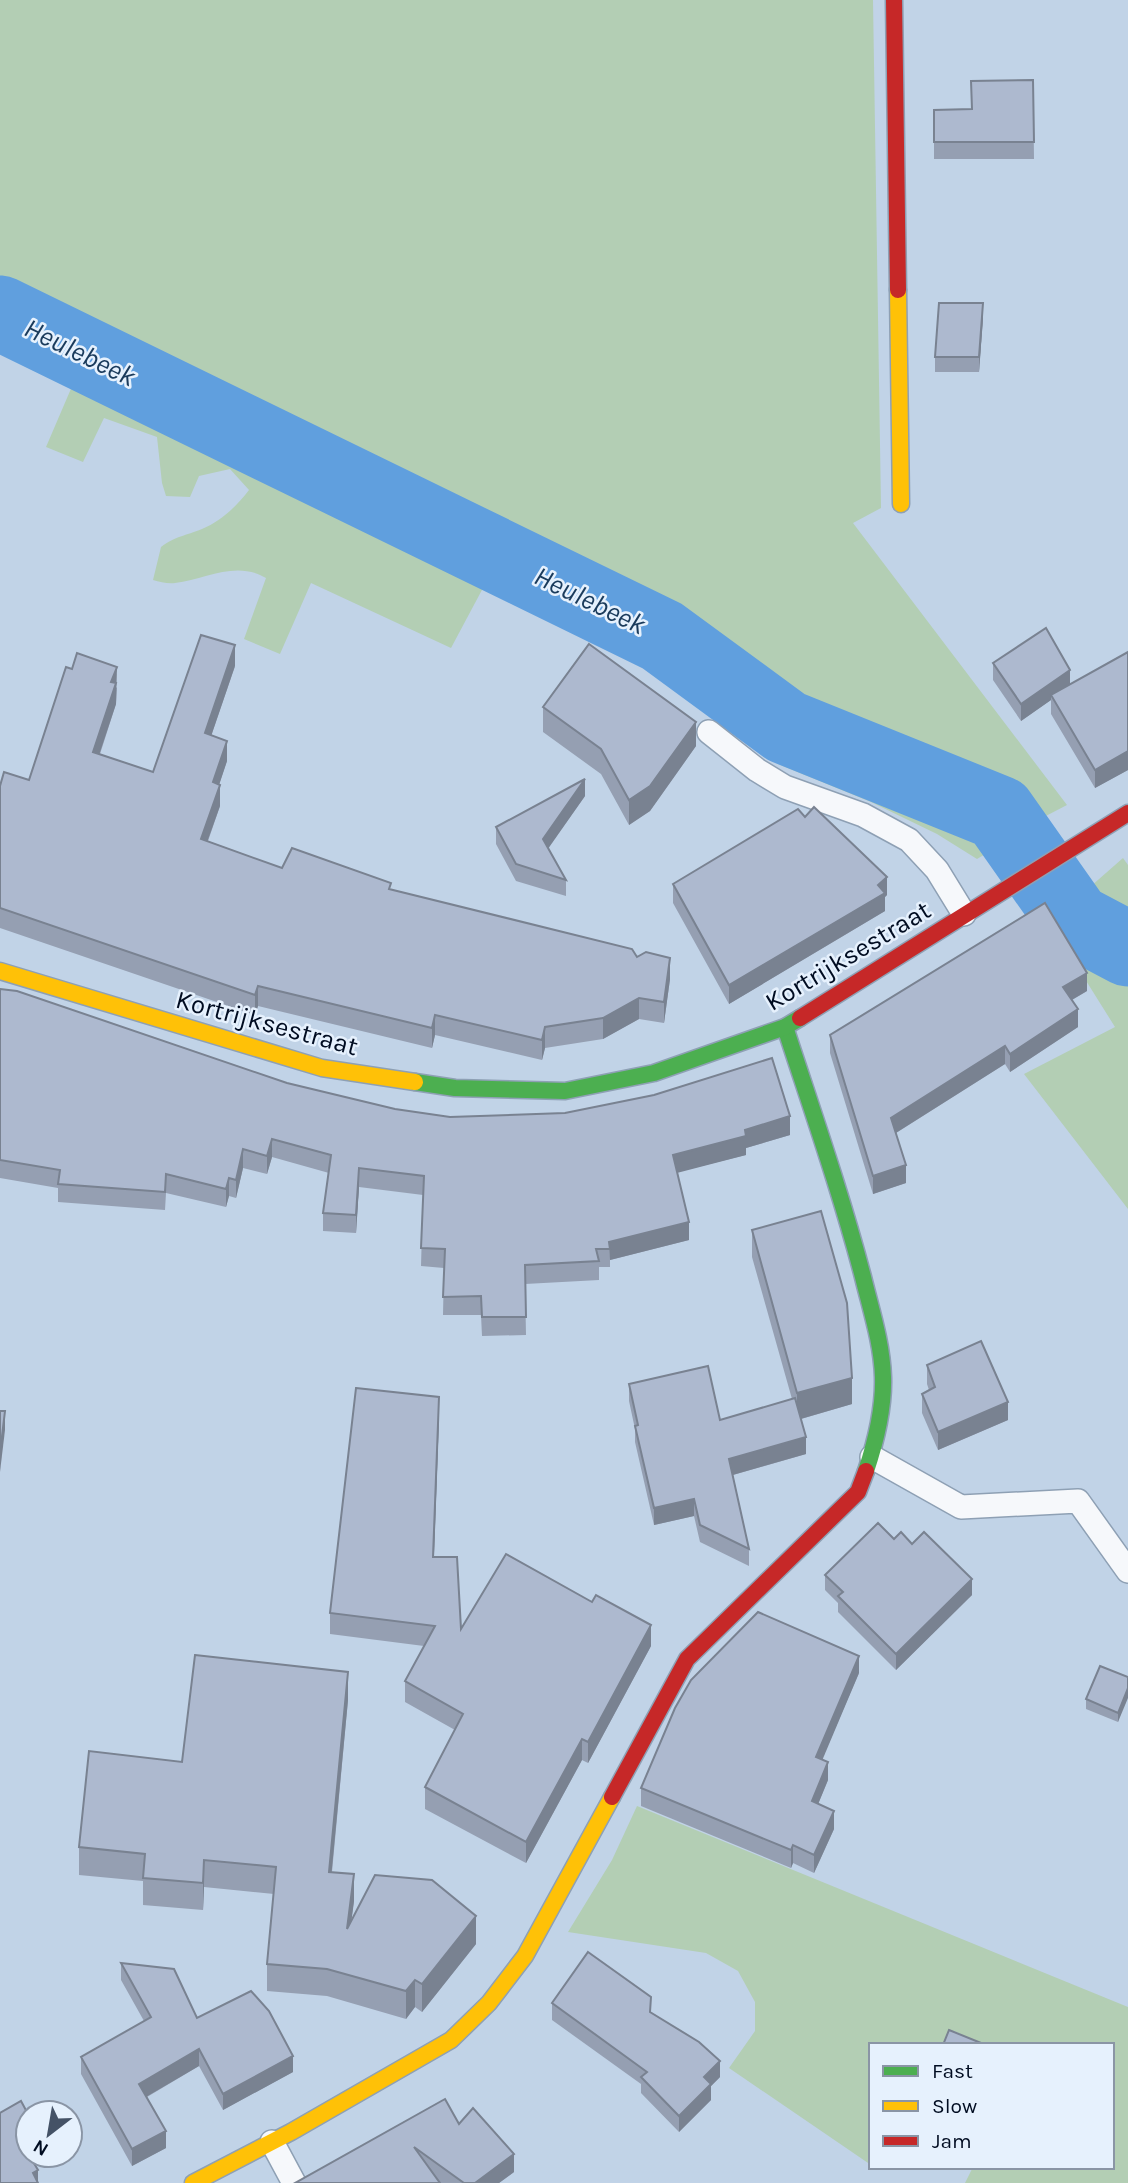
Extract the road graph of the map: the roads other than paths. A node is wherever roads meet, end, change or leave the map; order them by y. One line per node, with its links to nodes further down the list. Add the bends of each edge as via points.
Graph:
1 (894, 0): 2 (street)
2 (901, 504)
3 (709, 732): 5 (lane, via 785,787 863,815 909,840 937,870)
4 (1128, 813): 5 (street, Kortrijksestraat)
5 (964, 914): 7 (street, Kortrijksestraat)
6 (0, 971): 7 (street, Kortrijksestraat, via 322,1068 455,1088 565,1091 653,1073)
7 (785, 1027): 8 (street, via 856,1249 873,1320 883,1377)
8 (872, 1457): 9 (lane, via 961,1507 1078,1501); 10 (street, via 858,1492 687,1658 525,1956 489,2003 451,2040)
9 (1128, 1571)
10 (272, 2142): 11 (street); 12 (lane)
11 (193, 2183)
12 (294, 2183)

